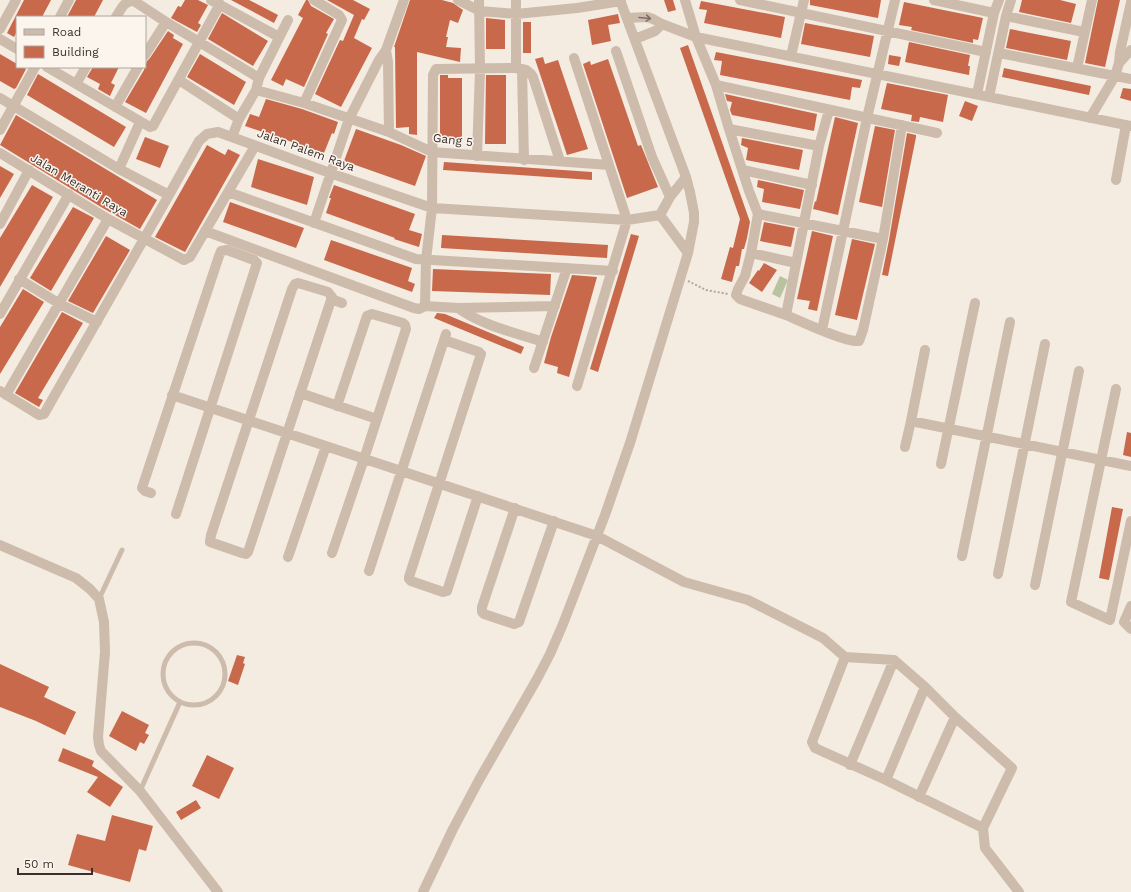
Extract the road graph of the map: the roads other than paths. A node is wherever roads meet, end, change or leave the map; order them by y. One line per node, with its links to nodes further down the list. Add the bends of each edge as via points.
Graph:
1 (16, 0): 30 (street)
2 (69, 0): 23 (street)
3 (314, 0): 66 (street, via 342,20)
4 (404, 0): 39 (street)
5 (458, 0): 19 (street)
6 (480, 0): 19 (street)
7 (516, 0): 22 (street)
8 (620, 0): 22 (street, via 577,8); 26 (street)
9 (685, 0): 34 (street)
10 (740, 0): 20 (street)
11 (804, 0): 20 (street)
12 (895, 0): 31 (street)
13 (934, 0): 21 (street)
14 (998, 0): 21 (street)
15 (1011, 0): 25 (street)
16 (1092, 0): 32 (street)
17 (215, 2): 33 (street); 37 (street)
18 (1131, 2): 47 (street)
19 (480, 11): 22 (street); 54 (street)
20 (801, 13): 31 (street); 45 (street)
21 (994, 13): 42 (street)
22 (516, 14): 53 (street)
23 (61, 16)
24 (117, 16): 28 (street, via 131,0)
25 (1006, 16): 32 (street); 44 (street)
26 (627, 18): 29 (street, one-way to 29, via 647,17); 36 (street)
27 (288, 20): 33 (street)
28 (166, 22): 37 (street); 43 (street)
29 (662, 24): 34 (street); 36 (street, via 655,31)
30 (0, 29)
31 (888, 30): 42 (street); 55 (street)
32 (1084, 32): 52 (street)
33 (279, 37): 57 (street)
34 (696, 37): 45 (street); 61 (street)
35 (0, 39): 38 (street)
36 (635, 39): 94 (street)
37 (198, 42): 57 (street); 59 (street)
38 (16, 48)
39 (386, 50): 73 (street, via 376,64); 79 (street)
40 (1131, 50): 47 (street)
41 (616, 52): 100 (street, via 652,157)
42 (986, 52): 63 (street)
43 (146, 53)
44 (999, 53): 52 (street); 64 (street)
45 (791, 56): 55 (street)
46 (574, 58): 89 (street)
47 (1119, 63): 56 (street)
48 (34, 68): 67 (street)
49 (49, 68): 60 (street)
50 (85, 68): 60 (street)
51 (137, 68): 68 (street)
52 (1077, 68): 56 (street)
53 (519, 69): 54 (street); 87 (street); 88 (street, via 528,72 533,78)
54 (480, 70): 84 (street, via 440,68 434,72); 86 (street)
55 (878, 74): 63 (street); 70 (street)
56 (1115, 76): 58 (street); 71 (street)
57 (259, 78): 62 (street)
58 (1131, 79)
59 (179, 80): 72 (street); 74 (street, via 153,126 148,127)
60 (76, 84): 68 (street)
61 (716, 85): 69 (street); 77 (street)
62 (256, 90): 66 (street, Gang 5); 72 (street)
63 (976, 94): 64 (street)
64 (989, 97): 71 (street)
65 (0, 98): 67 (street)
66 (304, 103): 73 (street, Gang 5)
67 (14, 106): 78 (street); 90 (street)
68 (114, 107): 74 (street)
69 (829, 110): 70 (street); 83 (street)
70 (867, 118): 75 (street); 110 (street)
71 (1090, 118): 76 (street)
72 (239, 119): 81 (street)
73 (349, 119): 79 (street, Gang 5); 93 (street)
74 (140, 122): 90 (street)
75 (902, 125): 80 (street); 112 (street)
76 (1129, 126): 95 (street)
77 (728, 129): 83 (street); 92 (street)
78 (0, 130)
79 (389, 132): 84 (street, Gang 5)
80 (937, 133)
81 (232, 137): 82 (street, Jalan Palem Raya); 99 (street, Jalan Palem Raya, via 218,132 203,136)
82 (255, 146): 93 (street, Jalan Palem Raya); 97 (street)
83 (820, 146): 96 (street)
84 (432, 152): 86 (street, Gang 5); 101 (street)
85 (0, 153): 91 (street, Jalan Meranti Raya)
86 (477, 156): 87 (street, Gang 5)
87 (524, 160): 88 (street, Gang 5)
88 (560, 161): 89 (street, Gang 5)
89 (609, 166): 105 (street)
90 (119, 169): 99 (street)
91 (29, 170): 98 (street, Jalan Meranti Raya); 107 (street)
92 (743, 170): 96 (street); 102 (street)
93 (330, 173): 101 (street, Jalan Palem Raya); 106 (street)
94 (686, 178): 100 (street); 113 (street, via 694,213)
95 (1116, 180)
96 (812, 185): 108 (street)
97 (228, 192): 106 (street); 109 (street)
98 (69, 194): 104 (street, Jalan Meranti Raya); 119 (street)
99 (169, 195): 111 (street, Jalan Palem Raya)
100 (670, 197): 103 (street)
101 (432, 208): 105 (street, Jalan Palem Raya); 115 (street)
102 (758, 214): 108 (street); 114 (street)
103 (660, 215): 105 (street, Jalan Palem Raya); 113 (street)
104 (108, 219): 111 (street, Jalan Meranti Raya); 123 (street)
105 (627, 220): 118 (street)
106 (314, 223): 115 (street, via 396,254)
107 (0, 224)
108 (805, 224): 110 (street); 116 (street)
109 (206, 231): 111 (street, Jalan Meranti Raya, via 190,257 186,259); 124 (street, via 414,308)
110 (843, 231): 112 (street); 131 (street)
111 (144, 238): 129 (street, Jalan Palem Raya)
112 (882, 239): 131 (street, via 859,341)
113 (688, 253): 166 (street, via 630,443)
114 (751, 253): 116 (street); 128 (street, via 745,276 736,295 740,299)
115 (426, 260): 117 (street); 124 (street)
116 (796, 263): 128 (street)
117 (567, 268): 118 (street); 125 (street)
118 (613, 271): 137 (street)
119 (19, 279): 123 (street); 127 (street)
120 (331, 299): 121 (street); 140 (street); 145 (street, via 328,292 295,284)
121 (342, 303)
122 (976, 303): 147 (street)
123 (60, 304): 129 (street); 139 (street)
124 (425, 306): 126 (street)
125 (554, 306): 126 (street); 132 (street)
126 (458, 308): 132 (street, via 484,322)
127 (0, 314)
128 (786, 315): 131 (street)
129 (96, 322): 139 (street, Jalan Palem Raya, via 43,414 39,415)
130 (1010, 322): 149 (street)
131 (822, 330)
132 (543, 342): 135 (street)
133 (1044, 344): 150 (street)
134 (925, 350): 146 (street)
135 (534, 368)
136 (1079, 371): 153 (street)
137 (577, 386)
138 (1116, 388): 155 (street)
139 (3, 393)
140 (300, 393): 142 (street); 148 (street)
141 (172, 395): 143 (street); 143 (street, via 219,256 223,250 227,250 257,263); 160 (street, via 142,488)
142 (337, 406): 144 (street); 144 (street, via 367,316 372,314 403,323 406,329)
143 (211, 408): 145 (street); 163 (street)
144 (377, 419): 154 (street)
145 (248, 420): 148 (street); 148 (street, via 210,539 210,542 242,553 248,552)
146 (911, 421): 147 (street); 152 (street)
147 (949, 428): 149 (street); 156 (street)
148 (287, 433): 151 (street)
149 (986, 436): 150 (street); 170 (street)
150 (1024, 444): 153 (street); 173 (street)
151 (326, 446): 154 (street); 171 (street)
152 (905, 447)
153 (1062, 452): 155 (street); 174 (street)
154 (364, 459): 158 (street); 169 (street)
155 (1101, 460): 157 (street); 164 (street, via 1071,602 1110,620)
156 (942, 464)
157 (1131, 466)
158 (401, 471): 159 (street); 159 (street, via 445,337 481,354); 172 (street)
159 (440, 484): 161 (street); 161 (street, via 409,579 443,592 446,591)
160 (151, 493)
161 (478, 496): 162 (street)
162 (515, 508): 165 (street); 165 (street, via 482,607 484,614 514,624 520,622)
163 (176, 514)
164 (1131, 520)
165 (554, 521): 166 (street)
166 (597, 536): 178 (street, via 684,582 748,600 823,638); 189 (street, via 550,654 479,780)
167 (0, 545): 175 (street, via 76,578)
168 (122, 550): 175 (lane)
169 (332, 553)
170 (962, 556)
171 (288, 557)
172 (369, 571)
173 (998, 574)
174 (1034, 584)
175 (99, 599): 185 (street, via 104,622 105,652 99,745 101,751)
176 (1131, 606): 177 (street, via 1124,622)
177 (1131, 628)
178 (845, 657): 179 (street); 183 (street, via 812,742 815,748)
179 (894, 660): 180 (street); 183 (street)
180 (925, 687): 182 (street); 184 (street)
181 (180, 702): 181 (lane, via 170,693 164,682 164,669 169,657 178,648 190,643 209,647 222,660 225,673 223,686 216,697 205,703 192,705); 185 (lane)
182 (955, 717): 186 (street); 187 (street, via 1012,768)
183 (850, 765): 184 (street)
184 (886, 780): 186 (street)
185 (140, 791): 188 (street)
186 (919, 797): 187 (street)
187 (983, 828): 190 (street, via 985,848)
188 (218, 892)
189 (423, 892)
190 (1019, 892)

